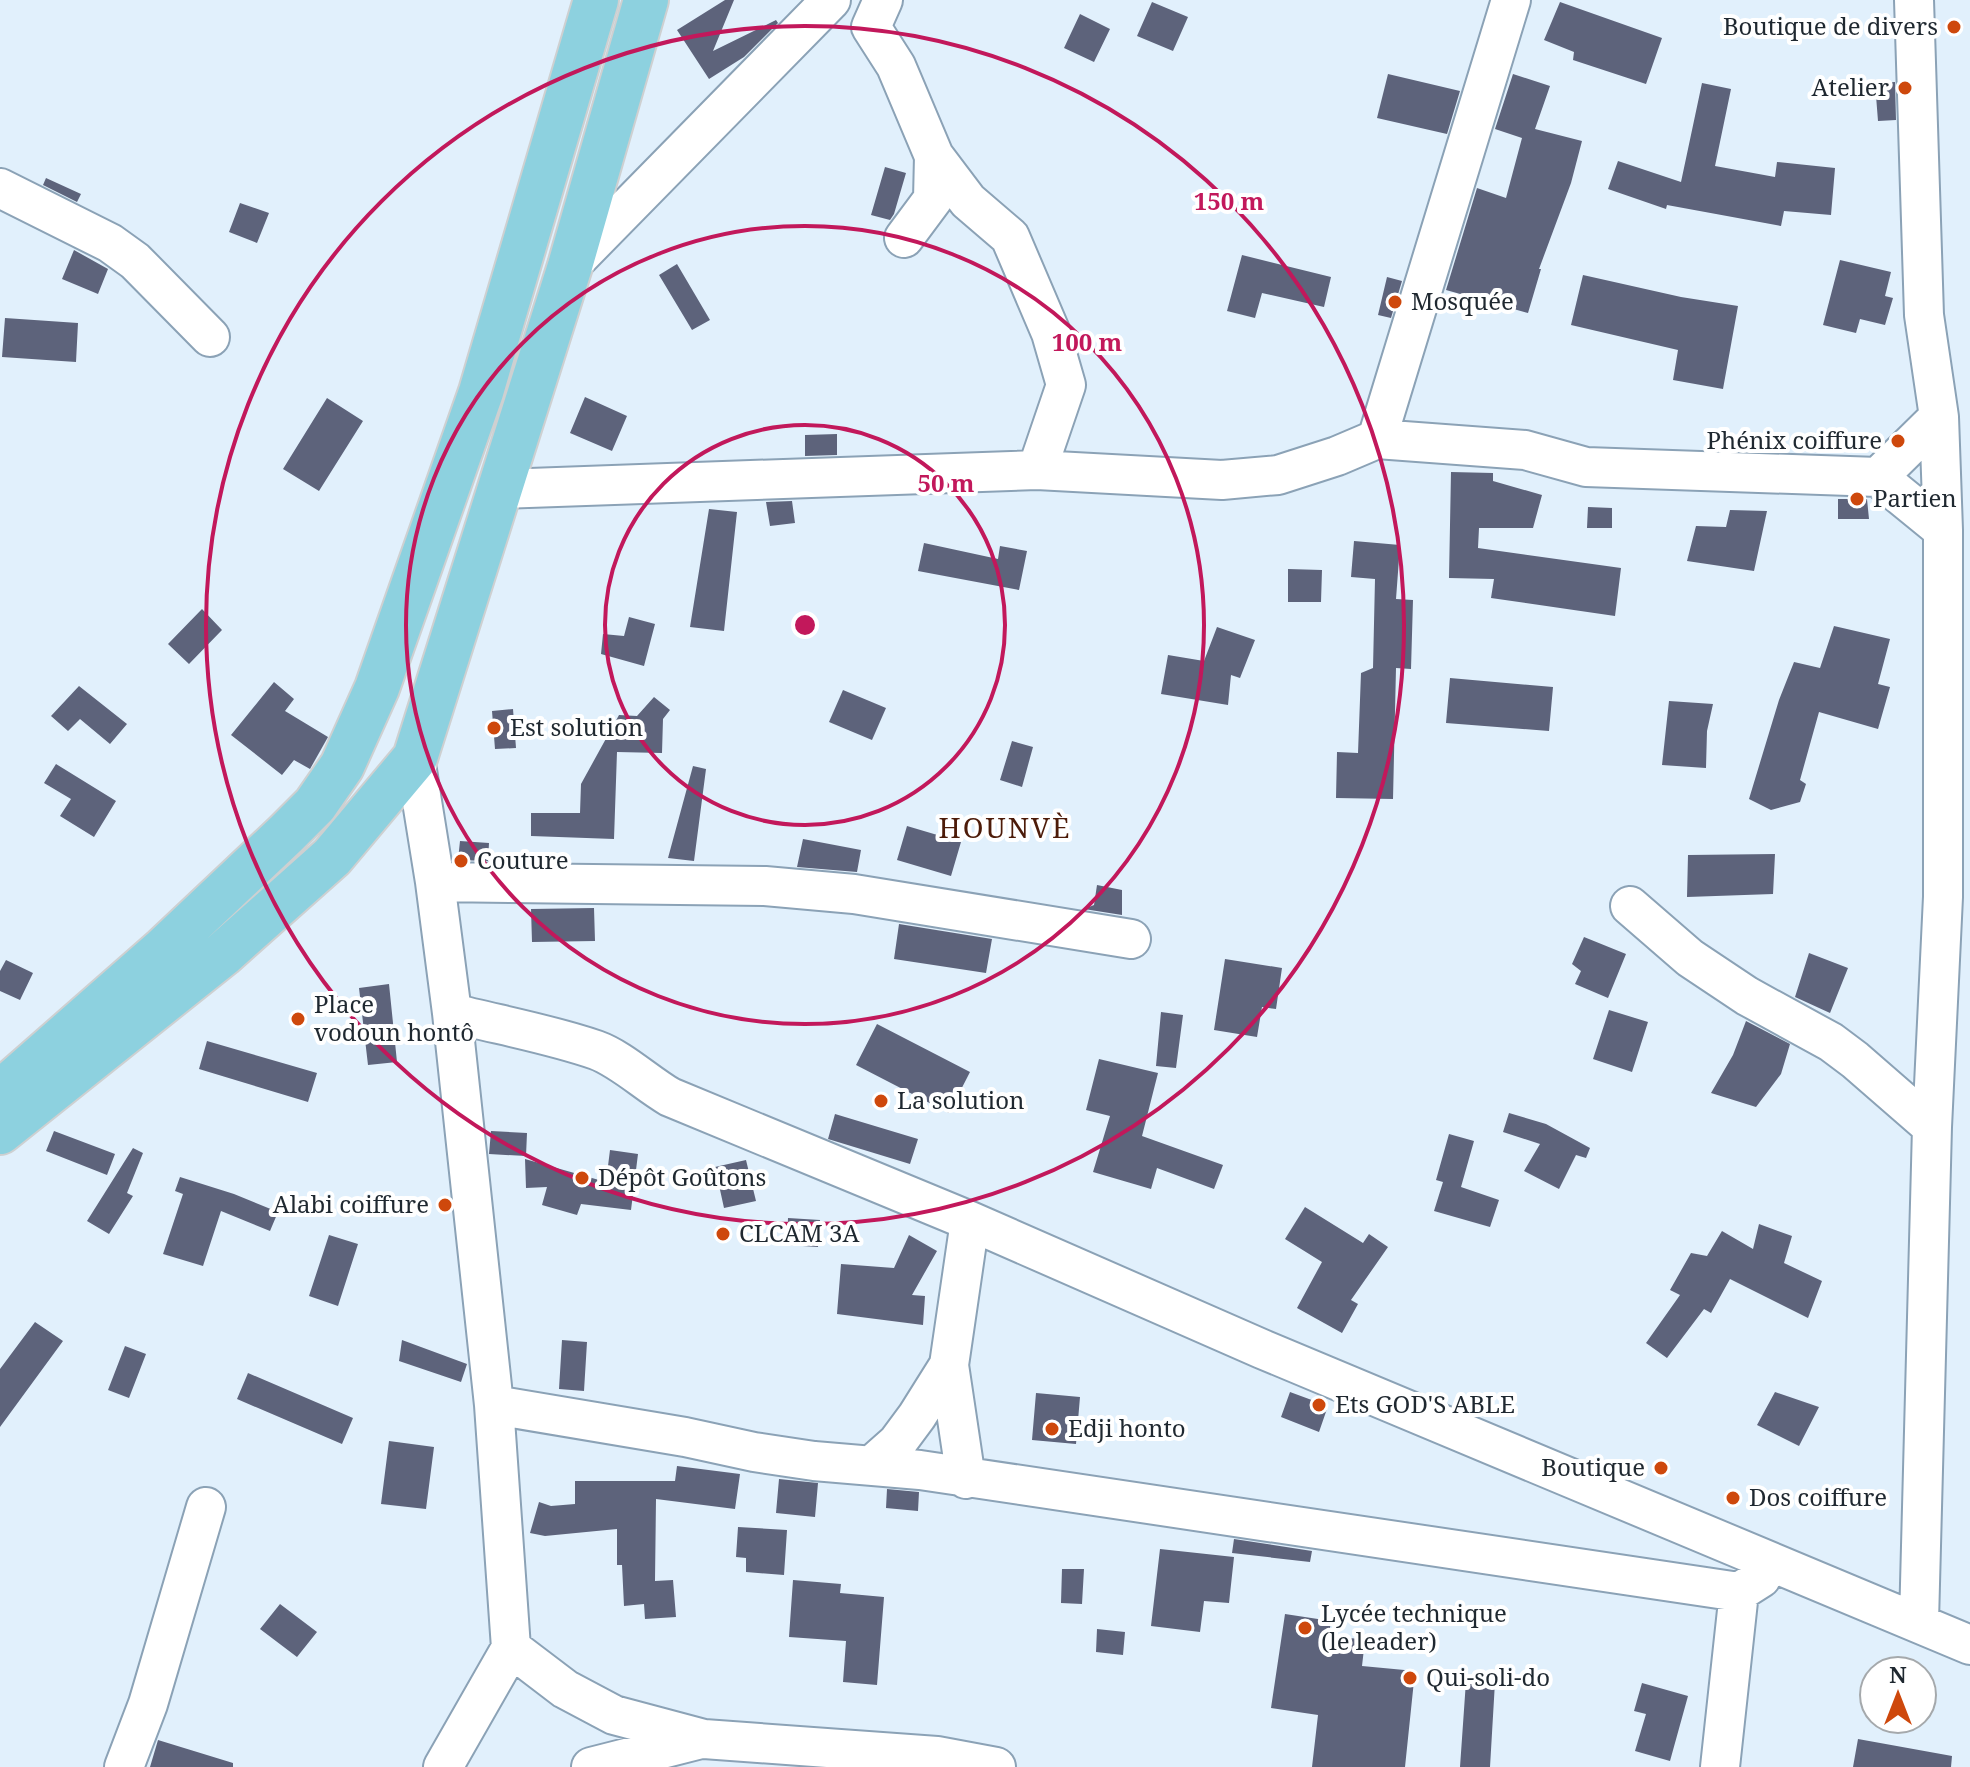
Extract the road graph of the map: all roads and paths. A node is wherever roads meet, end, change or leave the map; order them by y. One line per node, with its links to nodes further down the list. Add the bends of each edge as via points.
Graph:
1 (596, 0): 23 (main road, via 481,392 377,688 342,766 286,834)
2 (646, 0): 10 (main road)
3 (831, 0): 10 (street)
4 (883, 0): 7 (street, via 871,27 896,66)
5 (1511, 0): 13 (street)
6 (1914, 0): 12 (street, via 1924,315)
7 (934, 156): 9 (street, via 933,199); 14 (street, via 968,201 1010,237 1051,333 1066,385)
8 (0, 188): 11 (street, via 110,243 135,261)
9 (904, 238)
10 (570, 266): 16 (main road)
11 (210, 337)
12 (1939, 417): 15 (street); 17 (street)
13 (1377, 439): 14 (street, via 1278,475 1222,480); 15 (street, via 1525,450 1586,467)
14 (1037, 470): 16 (street)
15 (1878, 477): 17 (street)
16 (498, 489): 18 (main road)
17 (1943, 530): 24 (street, via 1943,897)
18 (415, 758): 19 (street); 25 (main road, via 321,867 223,954)
19 (435, 882): 21 (street, via 765,886 854,894); 22 (street)
20 (1630, 906): 24 (street, via 1690,958 1831,1042)
21 (1131, 939)
22 (452, 1013): 26 (street, via 598,1051 670,1097); 28 (street)
23 (0, 1093)
24 (1932, 1127): 34 (street)
25 (0, 1132)
26 (970, 1221): 27 (street); 32 (street)
27 (949, 1365): 29 (street, via 904,1434); 30 (street)
28 (494, 1405): 29 (street, via 754,1452); 36 (street)
29 (871, 1466): 30 (street)
30 (966, 1479): 33 (street)
31 (206, 1507): 38 (street)
32 (1780, 1565): 33 (street); 34 (street)
33 (1739, 1592): 42 (street)
34 (1919, 1622): 35 (street)
35 (1970, 1645)
36 (511, 1648): 37 (street, via 565,1689 614,1715); 39 (street)
37 (704, 1739): 40 (street); 41 (street, via 937,1756)
38 (124, 1767)
39 (443, 1767)
40 (591, 1767)
41 (996, 1767)
42 (1720, 1767)

